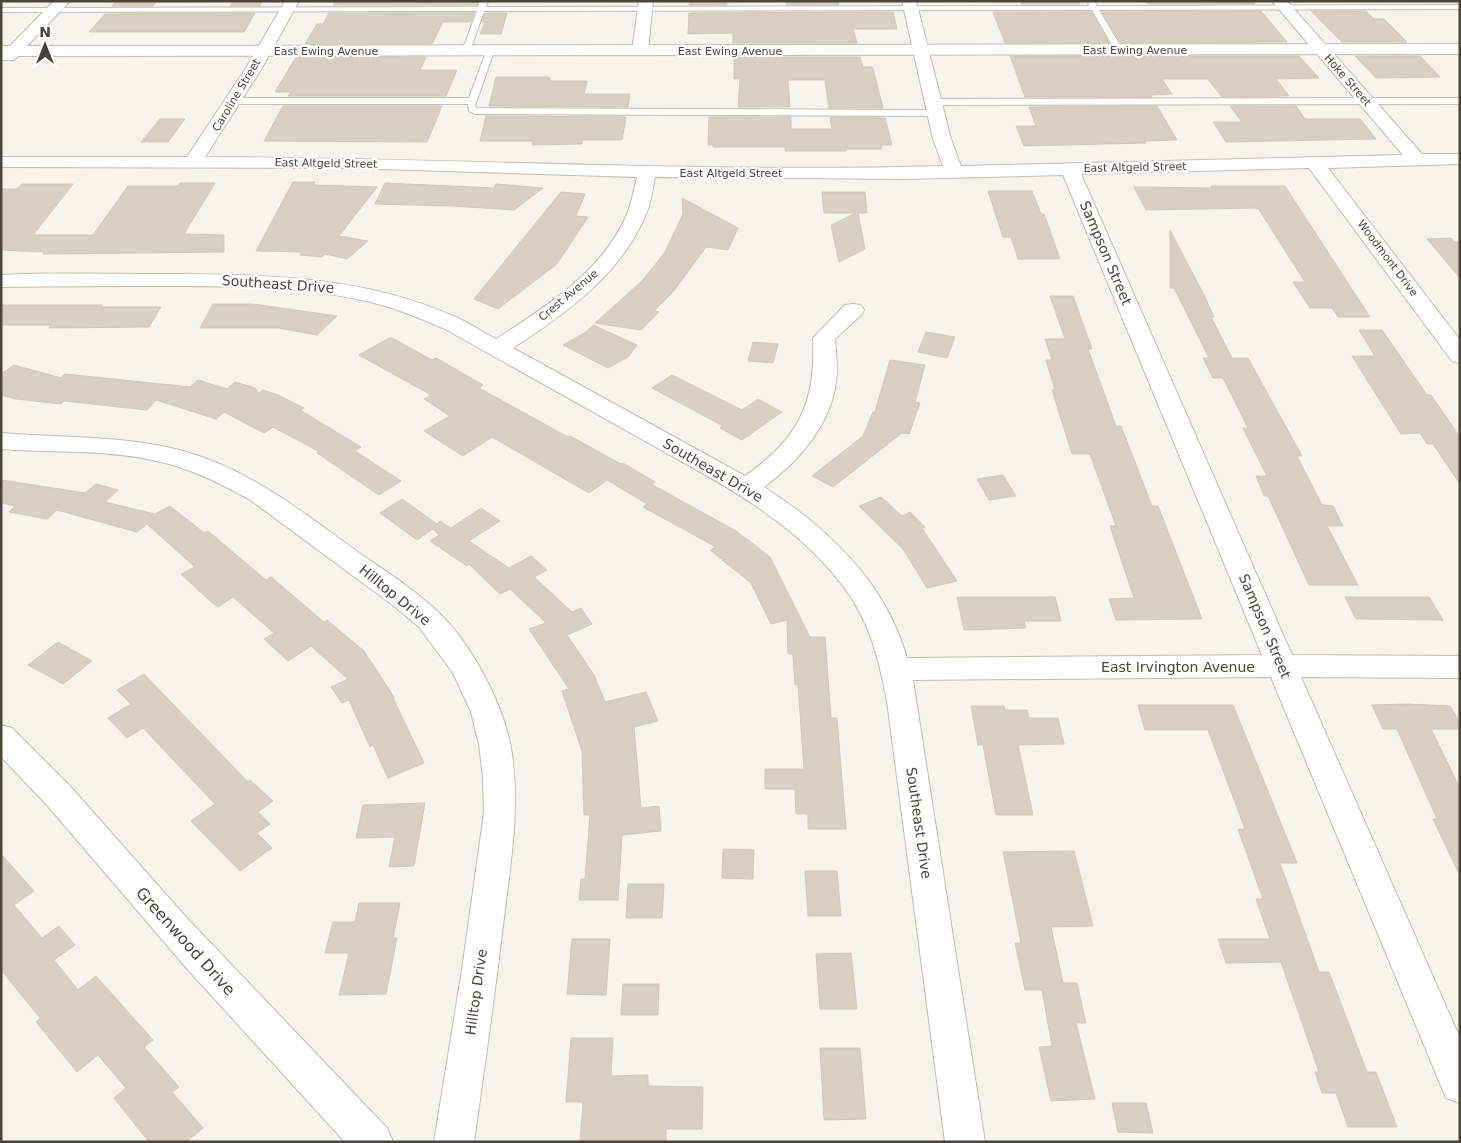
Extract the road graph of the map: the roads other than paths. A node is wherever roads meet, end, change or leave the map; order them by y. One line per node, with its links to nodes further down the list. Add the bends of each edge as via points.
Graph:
1 (1445, 1): 9 (lane)
2 (910, 4): 3 (lane); 8 (lane); 13 (street)
3 (1093, 4): 4 (lane); 14 (lane)
4 (1282, 4): 9 (lane); 11 (street, Hoke Street)
5 (58, 5): 6 (lane); 10 (lane); 15 (street)
6 (290, 5): 7 (lane); 16 (street, Caroline Street)
7 (482, 5): 8 (lane); 17 (lane)
8 (646, 5): 19 (street)
9 (1456, 7)
10 (1, 10)
11 (1321, 49): 12 (street, East Ewing Avenue); 14 (street, East Ewing Avenue); 24 (street, Hoke Street)
12 (1460, 49)
13 (922, 50): 14 (street, East Ewing Avenue); 19 (street, East Ewing Avenue); 25 (street)
14 (1119, 50)
15 (8, 51): 16 (street, East Ewing Avenue); 20 (street)
16 (262, 51): 17 (street, East Ewing Avenue); 21 (street, Caroline Street)
17 (466, 51): 18 (street, East Ewing Avenue)
18 (490, 51): 19 (street, East Ewing Avenue); 22 (lane)
19 (640, 51)
20 (1, 64)
21 (232, 101): 22 (lane); 29 (street, Caroline Street)
22 (473, 101): 25 (lane, via 472,109 483,112)
23 (1460, 101): 24 (lane)
24 (1367, 102): 25 (lane); 27 (street, Hoke Street)
25 (934, 108): 32 (street)
26 (1460, 158): 27 (street, East Altgeld Street)
27 (1416, 159): 30 (street, East Altgeld Street)
28 (1, 162): 29 (street, East Altgeld Street)
29 (193, 162): 33 (street, East Altgeld Street, via 464,165)
30 (1314, 162): 31 (street, East Altgeld Street); 37 (street, Woodmont Drive)
31 (1069, 168): 32 (street, East Altgeld Street); 40 (street, Sampson Street)
32 (954, 171): 33 (street, East Altgeld Street)
33 (647, 172): 36 (street, Crest Avenue, via 636,213 606,262 563,302)
34 (1, 281): 36 (street, Southeast Drive, via 268,281 331,286 422,309)
35 (853, 310): 39 (street, via 824,338 824,385 814,414 796,442 777,463)
36 (497, 349): 39 (street, Southeast Drive)
37 (1460, 356)
38 (1, 440): 46 (street, Hilltop Drive, via 126,448 210,468 258,493 404,599 429,620 466,668 486,712 495,745 500,812)
39 (746, 488): 42 (street, Southeast Drive, via 795,520 820,541 852,577 874,610 887,638)
40 (1282, 666): 41 (street, East Irvington Avenue); 42 (street, East Irvington Avenue); 44 (street, Sampson Street)
41 (1460, 667)
42 (895, 669): 47 (street, Southeast Drive)
43 (1, 737): 45 (street, Greenwood Drive, via 64,801 145,896)
44 (1460, 1084)
45 (373, 1142)
46 (454, 1142)
47 (965, 1142)

